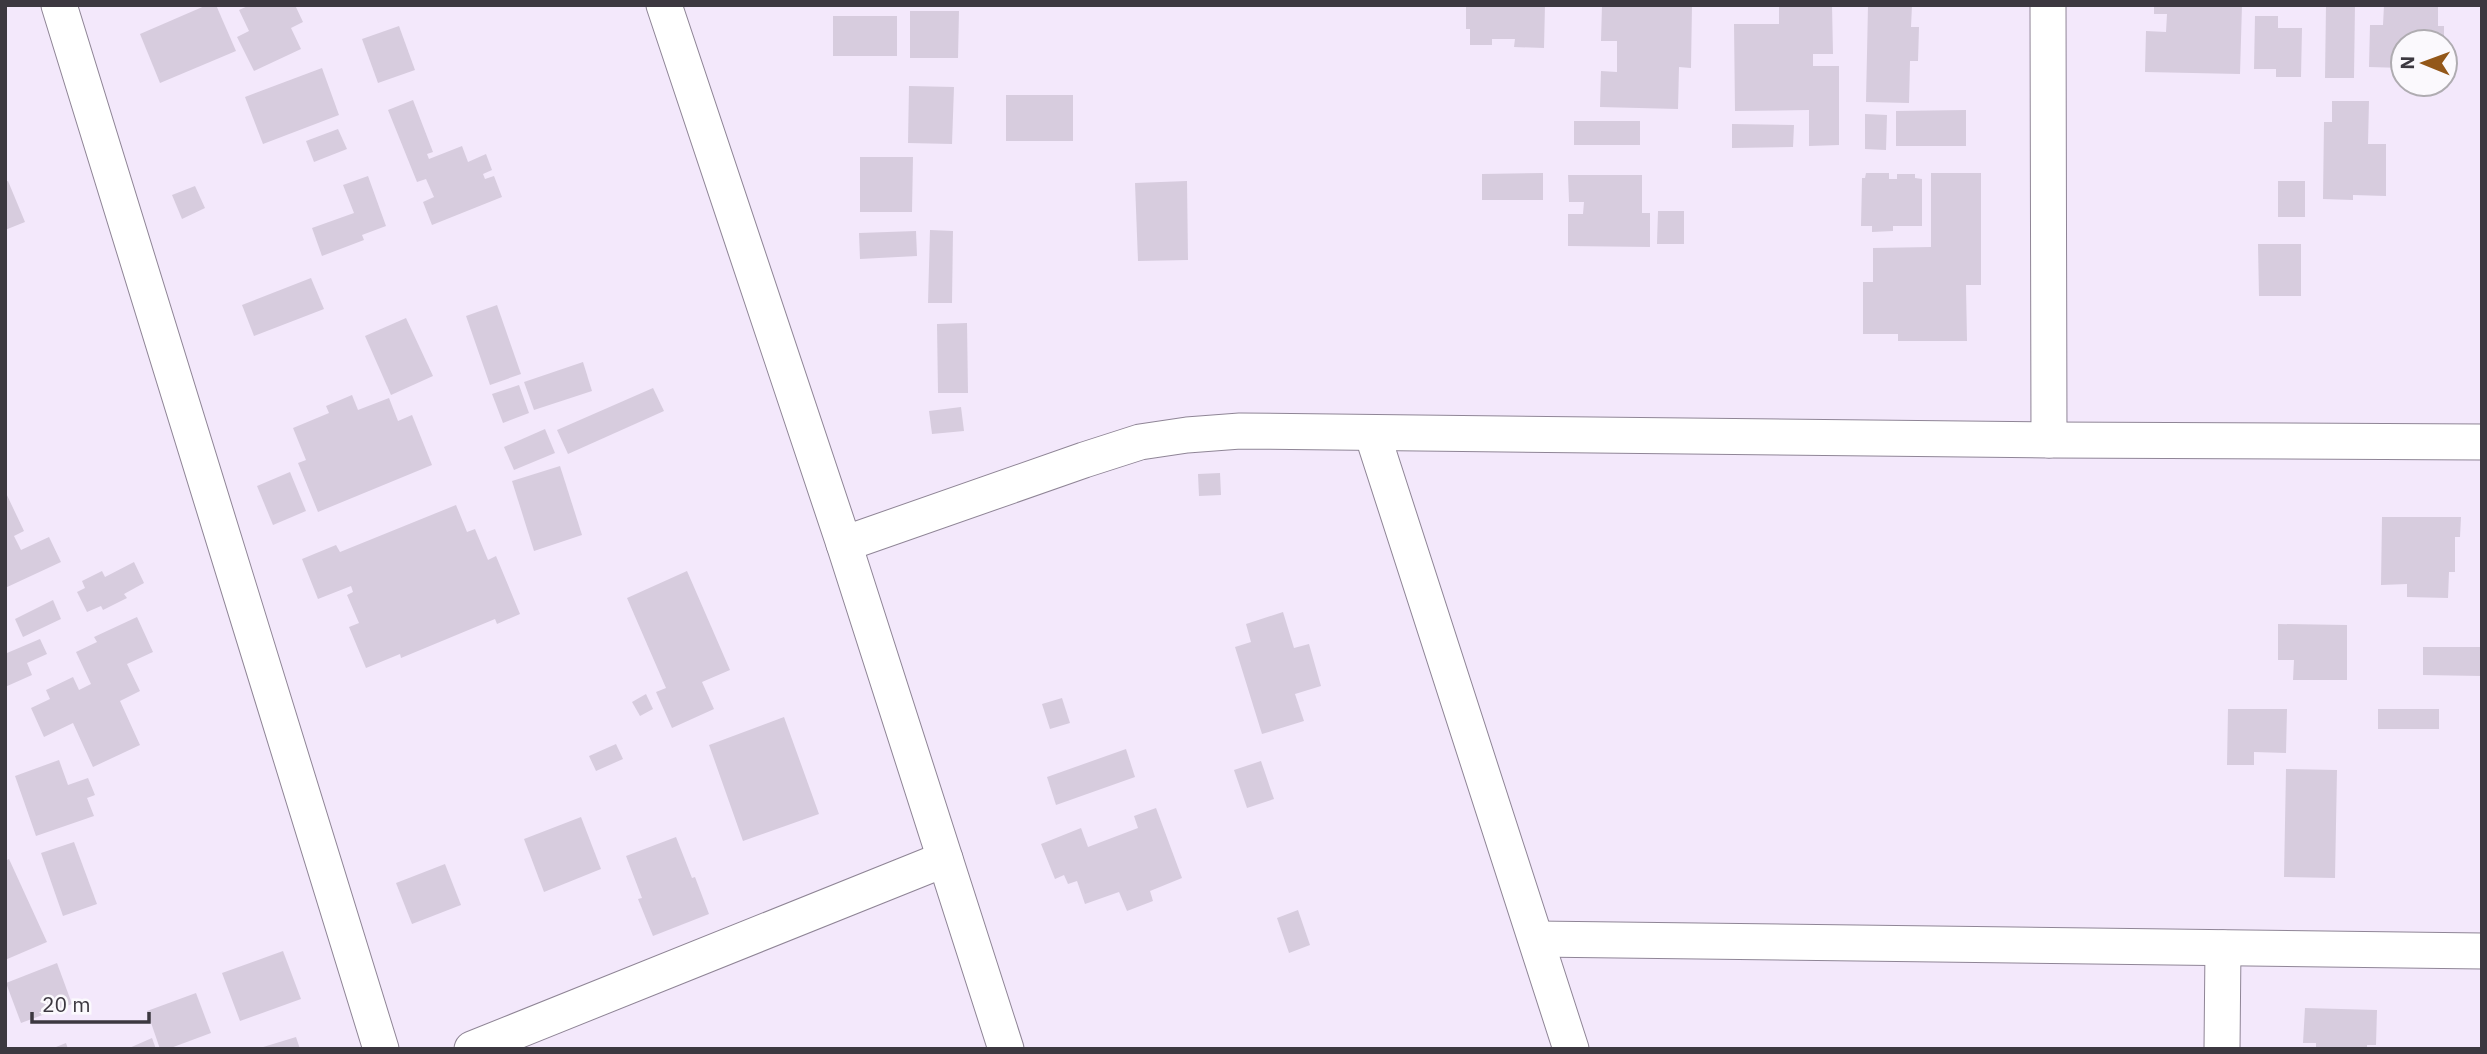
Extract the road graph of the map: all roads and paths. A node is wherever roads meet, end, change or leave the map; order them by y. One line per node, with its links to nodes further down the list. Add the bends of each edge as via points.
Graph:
1 (59, 5): 12 (street)
2 (664, 5): 7 (street)
3 (2048, 5): 5 (street)
4 (1373, 433): 5 (street); 7 (street, via 1240,431 1140,442); 9 (street)
5 (2049, 440): 6 (street)
6 (2482, 442)
7 (844, 544): 8 (street)
8 (945, 859): 13 (street); 14 (street)
9 (1536, 939): 10 (street); 15 (street)
10 (2223, 948): 11 (street); 16 (street)
11 (2482, 951)
12 (381, 1049)
13 (472, 1049)
14 (1006, 1049)
15 (1571, 1049)
16 (2222, 1049)

